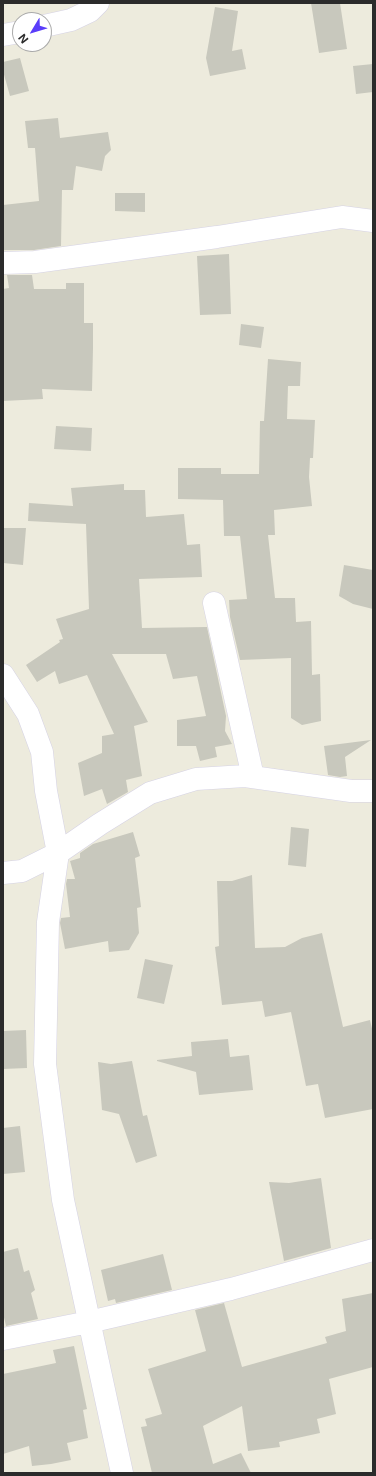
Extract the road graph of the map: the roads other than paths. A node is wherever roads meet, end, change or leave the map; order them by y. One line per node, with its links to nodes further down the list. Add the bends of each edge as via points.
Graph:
1 (98, 3): 2 (street, via 90,12)
2 (52, 24)
3 (373, 221): 4 (street, via 342,217 35,262)
4 (3, 263)
5 (214, 602): 7 (street)
6 (3, 675): 9 (street, via 28,714 42,752 46,791)
7 (253, 778): 8 (street, via 351,791); 9 (street, via 245,776 196,779 150,793)
8 (373, 791)
9 (58, 853): 10 (street, via 22,871); 12 (street, via 48,922 45,1064 63,1200)
10 (3, 873)
11 (373, 1250): 12 (street, via 231,1289)
12 (89, 1322): 13 (street); 14 (street)
13 (3, 1339)
14 (122, 1473)

